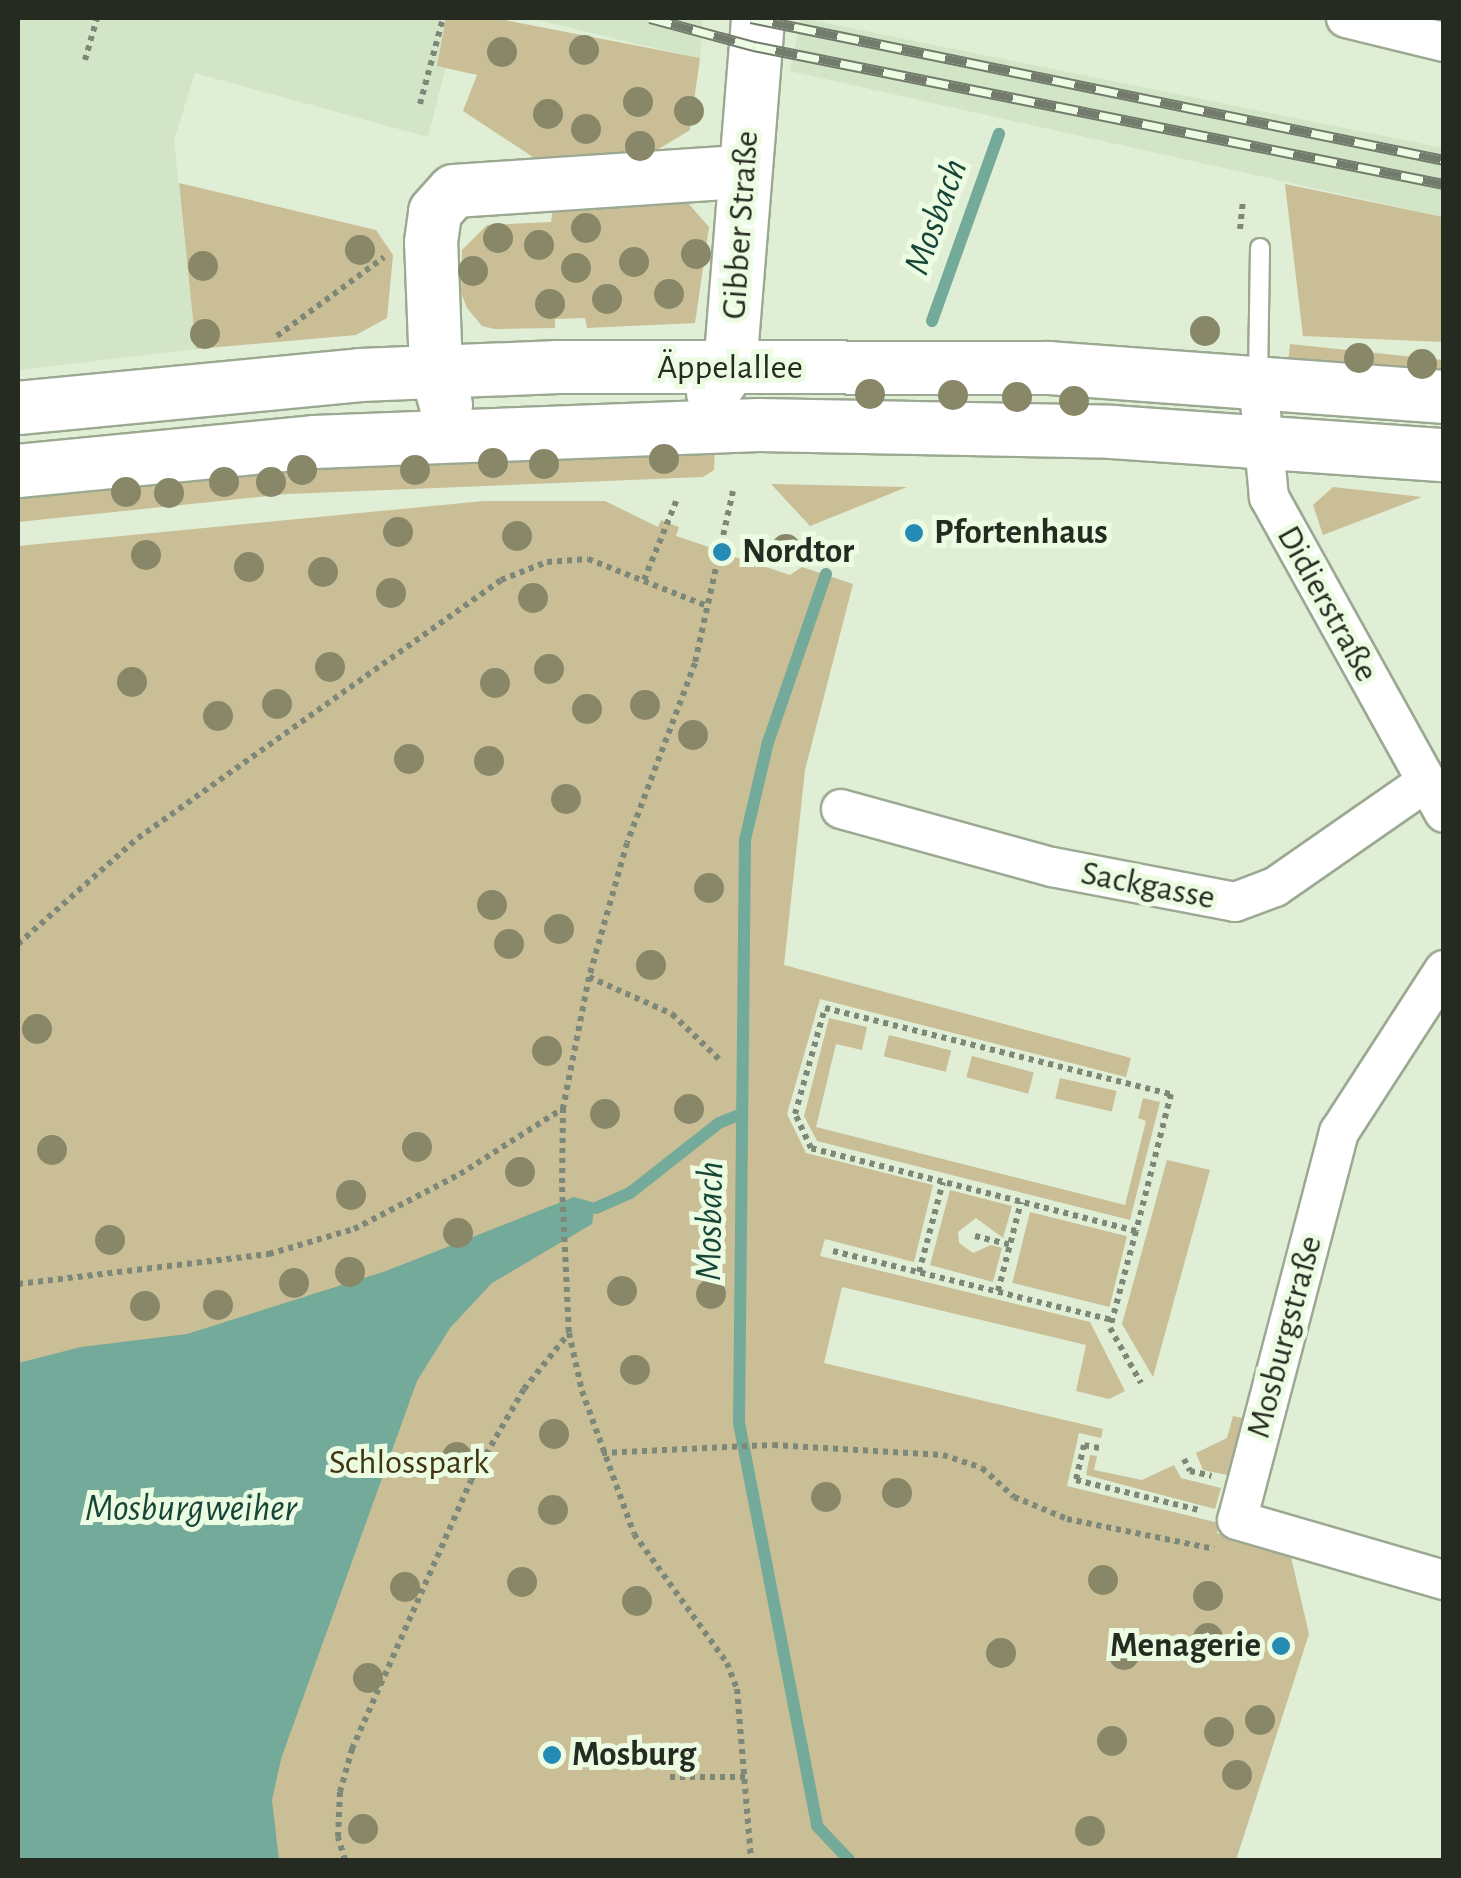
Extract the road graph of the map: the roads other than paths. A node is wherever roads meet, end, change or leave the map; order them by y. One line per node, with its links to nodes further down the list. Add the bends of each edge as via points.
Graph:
1 (758, 18): 4 (main road, Gibber Straße)
2 (1346, 18): 3 (street)
3 (1444, 42)
4 (743, 172): 6 (main road, Gibber Straße); 7 (main road, via 454,191 435,212 431,242)
5 (1260, 248): 8 (lane)
6 (730, 368): 7 (main road, Äppelallee); 8 (main road, Äppelallee, via 1049,368); 11 (main road, Gibber Straße, via 710,395)
7 (436, 370): 10 (main road, Äppelallee); 12 (main road, via 446,404)
8 (1258, 380): 9 (main road, Äppelallee); 13 (street, Didierstraße)
9 (1444, 397)
10 (18, 408)
11 (628, 427): 12 (main road, Äppelallee); 13 (main road, Äppelallee, via 939,426)
12 (470, 432): 15 (main road, Äppelallee)
13 (1262, 441): 14 (main road, Äppelallee); 16 (street, Didierstraße, via 1269,497)
14 (1444, 456)
15 (18, 471)
16 (1435, 797): 17 (street, Sackgasse, via 1275,887 1235,902 1052,867)
17 (841, 808)
18 (1444, 970): 19 (street, Mosburgstraße, via 1339,1132 1236,1520)
19 (1444, 1580)

